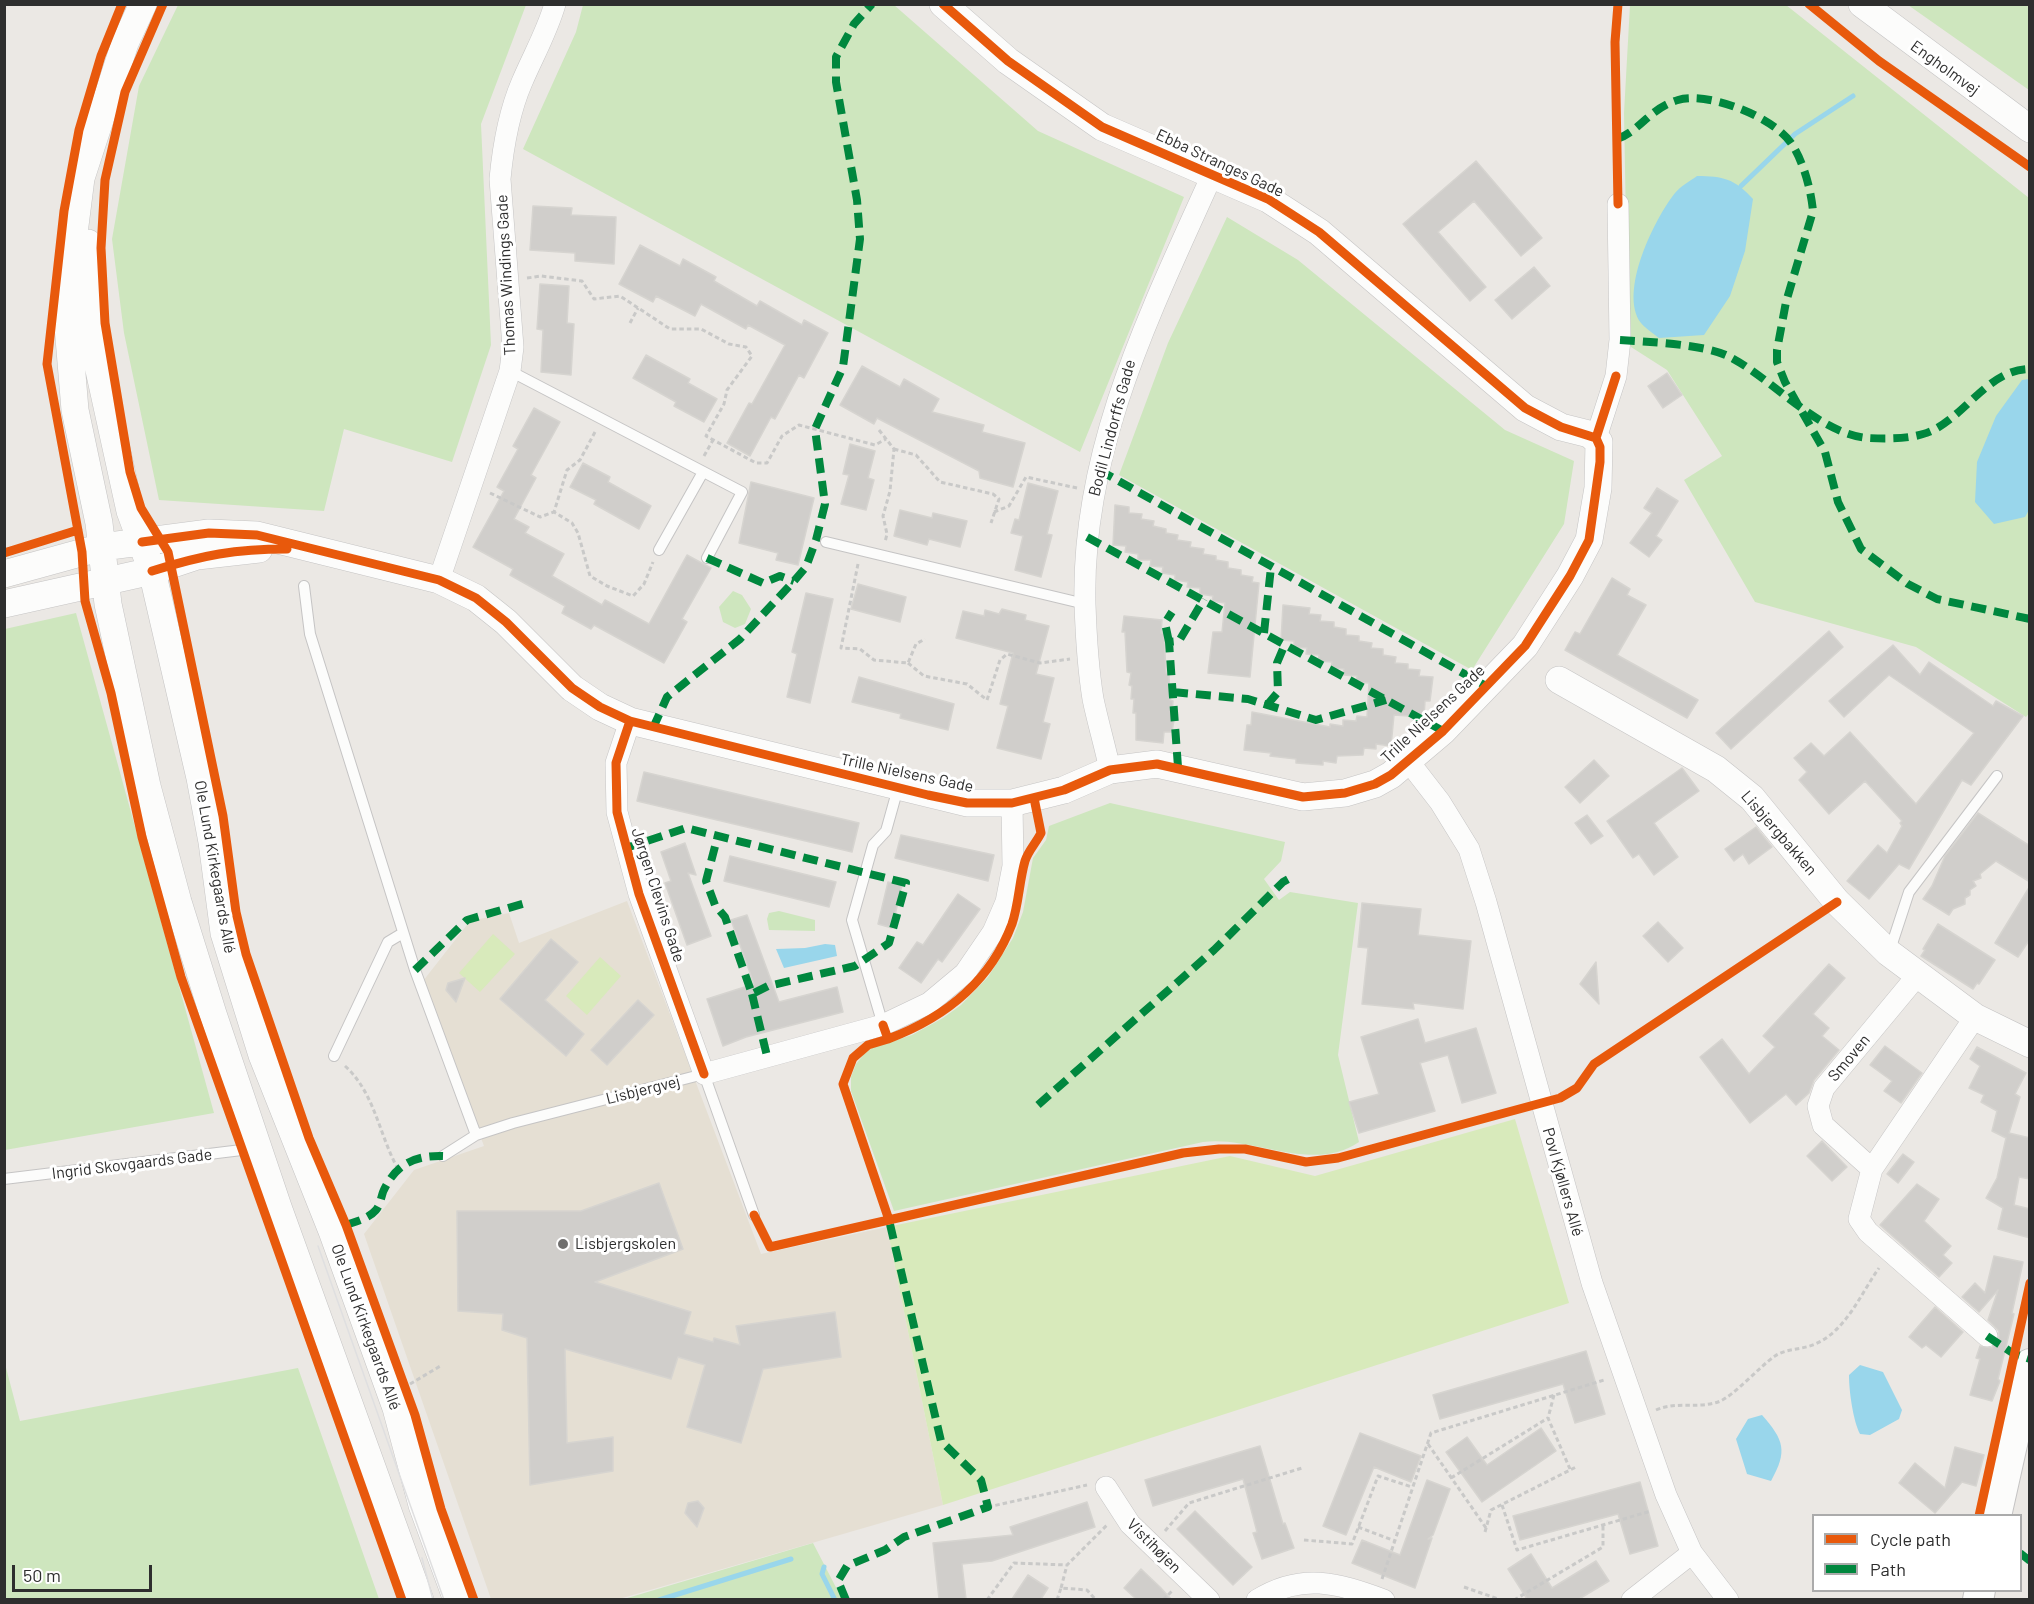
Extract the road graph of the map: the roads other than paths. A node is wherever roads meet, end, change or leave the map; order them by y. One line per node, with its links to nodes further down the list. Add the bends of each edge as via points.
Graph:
1 (143, 4): 6 (street, Ole Lund Kirkegaards Allé, via 125,43)
2 (555, 4): 9 (street, Thomas Windings Gade, via 548,29 521,84 500,179 513,347)
3 (943, 4): 7 (street, Ebba Stranges Gade, via 1008,61 1102,127)
4 (1862, 4): 5 (street, Engholmvej)
5 (2030, 129)
6 (93, 144): 12 (street, Ole Lund Kirkegaards Allé, via 88,241 92,338 130,511); 14 (street, Ole Lund Kirkegaards Allé, via 81,178 68,326 75,410)
7 (1212, 173): 10 (street, Ebba Stranges Gade, via 1268,199 1319,232 1525,408 1561,427); 24 (street, Bodil Lindorffs Gade, via 1136,344 1108,432 1093,491)
8 (1618, 204): 10 (street, Trille Nielsens Gade, via 1620,340 1616,376)
9 (510, 371): 11 (lane); 20 (street, Thomas Windings Gade)
10 (1596, 438): 27 (street, Trille Nielsens Gade, via 1600,462 1589,540 1570,576 1525,646)
11 (700, 470): 16 (lane); 17 (lane, via 742,492)
12 (142, 542): 14 (street, Trille Nielsens Gade); 15 (street, Trille Nielsens Gade, via 208,533 256,535); 18 (street, Ole Lund Kirkegaards Allé)
13 (826, 542): 24 (lane)
14 (102, 548): 19 (street, Trille Nielsens Gade); 21 (street, Ole Lund Kirkegaards Allé)
15 (305, 549): 18 (street, Trille Nielsens Gade, via 247,549 207,555); 20 (street, Trille Nielsens Gade)
16 (659, 550)
17 (707, 558)
18 (152, 571): 21 (street, Trille Nielsens Gade); 53 (street, Ole Lund Kirkegaards Allé, via 200,778 224,933 262,1055 396,1408 422,1505)
19 (4, 574)
20 (439, 580): 26 (street, Trille Nielsens Gade, via 476,598 506,622 572,688)
21 (106, 582): 23 (street, Trille Nielsens Gade); 41 (street, Ole Lund Kirkegaards Allé, via 136,737 178,902)
22 (304, 586): 32 (lane, via 310,634)
23 (4, 604)
24 (1085, 604): 28 (street, Bodil Lindorffs Gade, via 1093,698)
25 (1559, 680): 33 (street, Lisbjergbakken, via 1716,769 1752,798 1837,902)
26 (630, 721): 30 (street, Trille Nielsens Gade); 39 (street, Jørgen Clevins Gade, via 619,749 617,812 639,894)
27 (1408, 762): 28 (street, Trille Nielsens Gade, via 1375,784 1327,796 1282,794 1157,764); 50 (street, Povl Kjøllers Allé, via 1440,802 1469,849 1592,1283 1671,1505)
28 (1110, 770): 31 (street, Trille Nielsens Gade, via 1064,790)
29 (1997, 776): 33 (lane, via 1909,892)
30 (898, 788): 31 (street, Trille Nielsens Gade, via 967,803); 36 (lane, via 886,831 873,845 852,920)
31 (1012, 803): 36 (street, via 1012,866 1006,902 993,932 965,973 929,1004)
32 (404, 933): 38 (lane, via 388,942); 40 (lane, via 437,1035)
33 (1889, 953): 34 (street, Lisbjergbakken)
34 (1917, 976): 35 (street, Lisbjergbakken); 43 (street, Smoven, via 1824,1088 1818,1106 1823,1125)
35 (1975, 1017): 37 (street, Lisbjergbakken); 43 (street)
36 (883, 1025): 39 (street)
37 (2030, 1044)
38 (334, 1056)
39 (704, 1074): 40 (lane, Lisbjergvej); 45 (lane)
40 (476, 1135): 42 (lane, Lisbjergvej)
41 (259, 1148): 44 (lane, Ingrid Skovgaards Gade); 52 (street, Ole Lund Kirkegaards Allé)
42 (443, 1156)
43 (1872, 1169): 46 (street, via 1859,1219 1868,1232)
44 (4, 1179)
45 (754, 1215)
46 (1987, 1336)
47 (2030, 1364): 49 (main road)
48 (1095, 1485): 54 (street, Vistihøjen)
49 (1996, 1514)
50 (1692, 1553): 56 (street); 57 (street, Povl Kjøllers Allé)
51 (1380, 1598): 55 (street, via 1310,1581 1272,1590)
52 (420, 1599)
53 (457, 1599)
54 (1209, 1599)
55 (1257, 1599)
56 (1632, 1599)
57 (1728, 1599)

